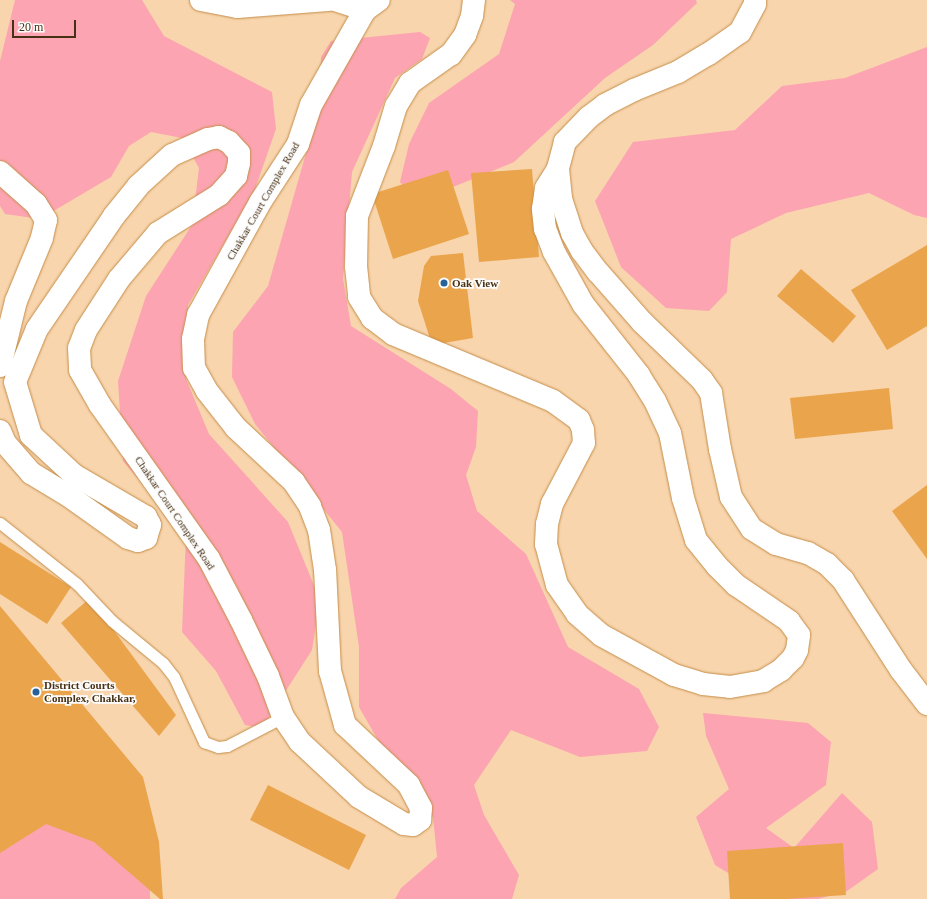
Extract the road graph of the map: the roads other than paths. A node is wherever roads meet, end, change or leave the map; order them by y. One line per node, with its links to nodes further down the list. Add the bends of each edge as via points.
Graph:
1 (201, 0): 2 (main road, via 237,7)
2 (328, 0)
3 (335, 0): 6 (main road)
4 (474, 0): 7 (main road, via 472,16 465,35 451,54 410,83 396,106 384,146 357,216 356,266 359,297 372,318 393,334 553,401 579,420 584,443 552,504 546,544 557,585 577,614 601,635 674,675 703,684 730,687 763,681 781,670 793,658 799,635 789,622 736,585 696,540 683,498 670,433 655,401 639,375 583,304 545,229 543,209 546,188)
5 (755, 0): 7 (main road, via 740,32 678,72 634,90 605,105 589,117 565,142)
6 (372, 5): 13 (main road, Chakkar Court Complex Road, via 311,105 298,144 261,201 198,315 193,339 194,368 207,391 236,428 294,482 310,506 319,530 325,570 330,671 345,725 409,785 421,808 420,820 413,825 404,824 358,797 300,742)
7 (558, 169): 12 (main road, via 561,199 572,233 582,250 637,316 686,362 711,393 720,449 732,497 752,529 776,544 808,552 832,569)
8 (0, 172): 9 (main road, via 36,204 46,220 42,238 16,302)
9 (0, 366)
10 (2, 438): 13 (main road, Chakkar Court Complex Road, via 31,473 70,496 128,538 138,541 146,538 150,525 146,517 74,475 30,435 15,382 37,329 114,216 138,186 172,155 208,139 219,138 229,142 238,153 240,163 236,176 219,195 158,233 119,279 86,330 79,348 80,370 100,404 209,559 261,662)
11 (0, 523): 13 (lane, via 77,584 112,621 163,662 174,677 204,742 218,747 227,746)
12 (927, 704)
13 (283, 717)

